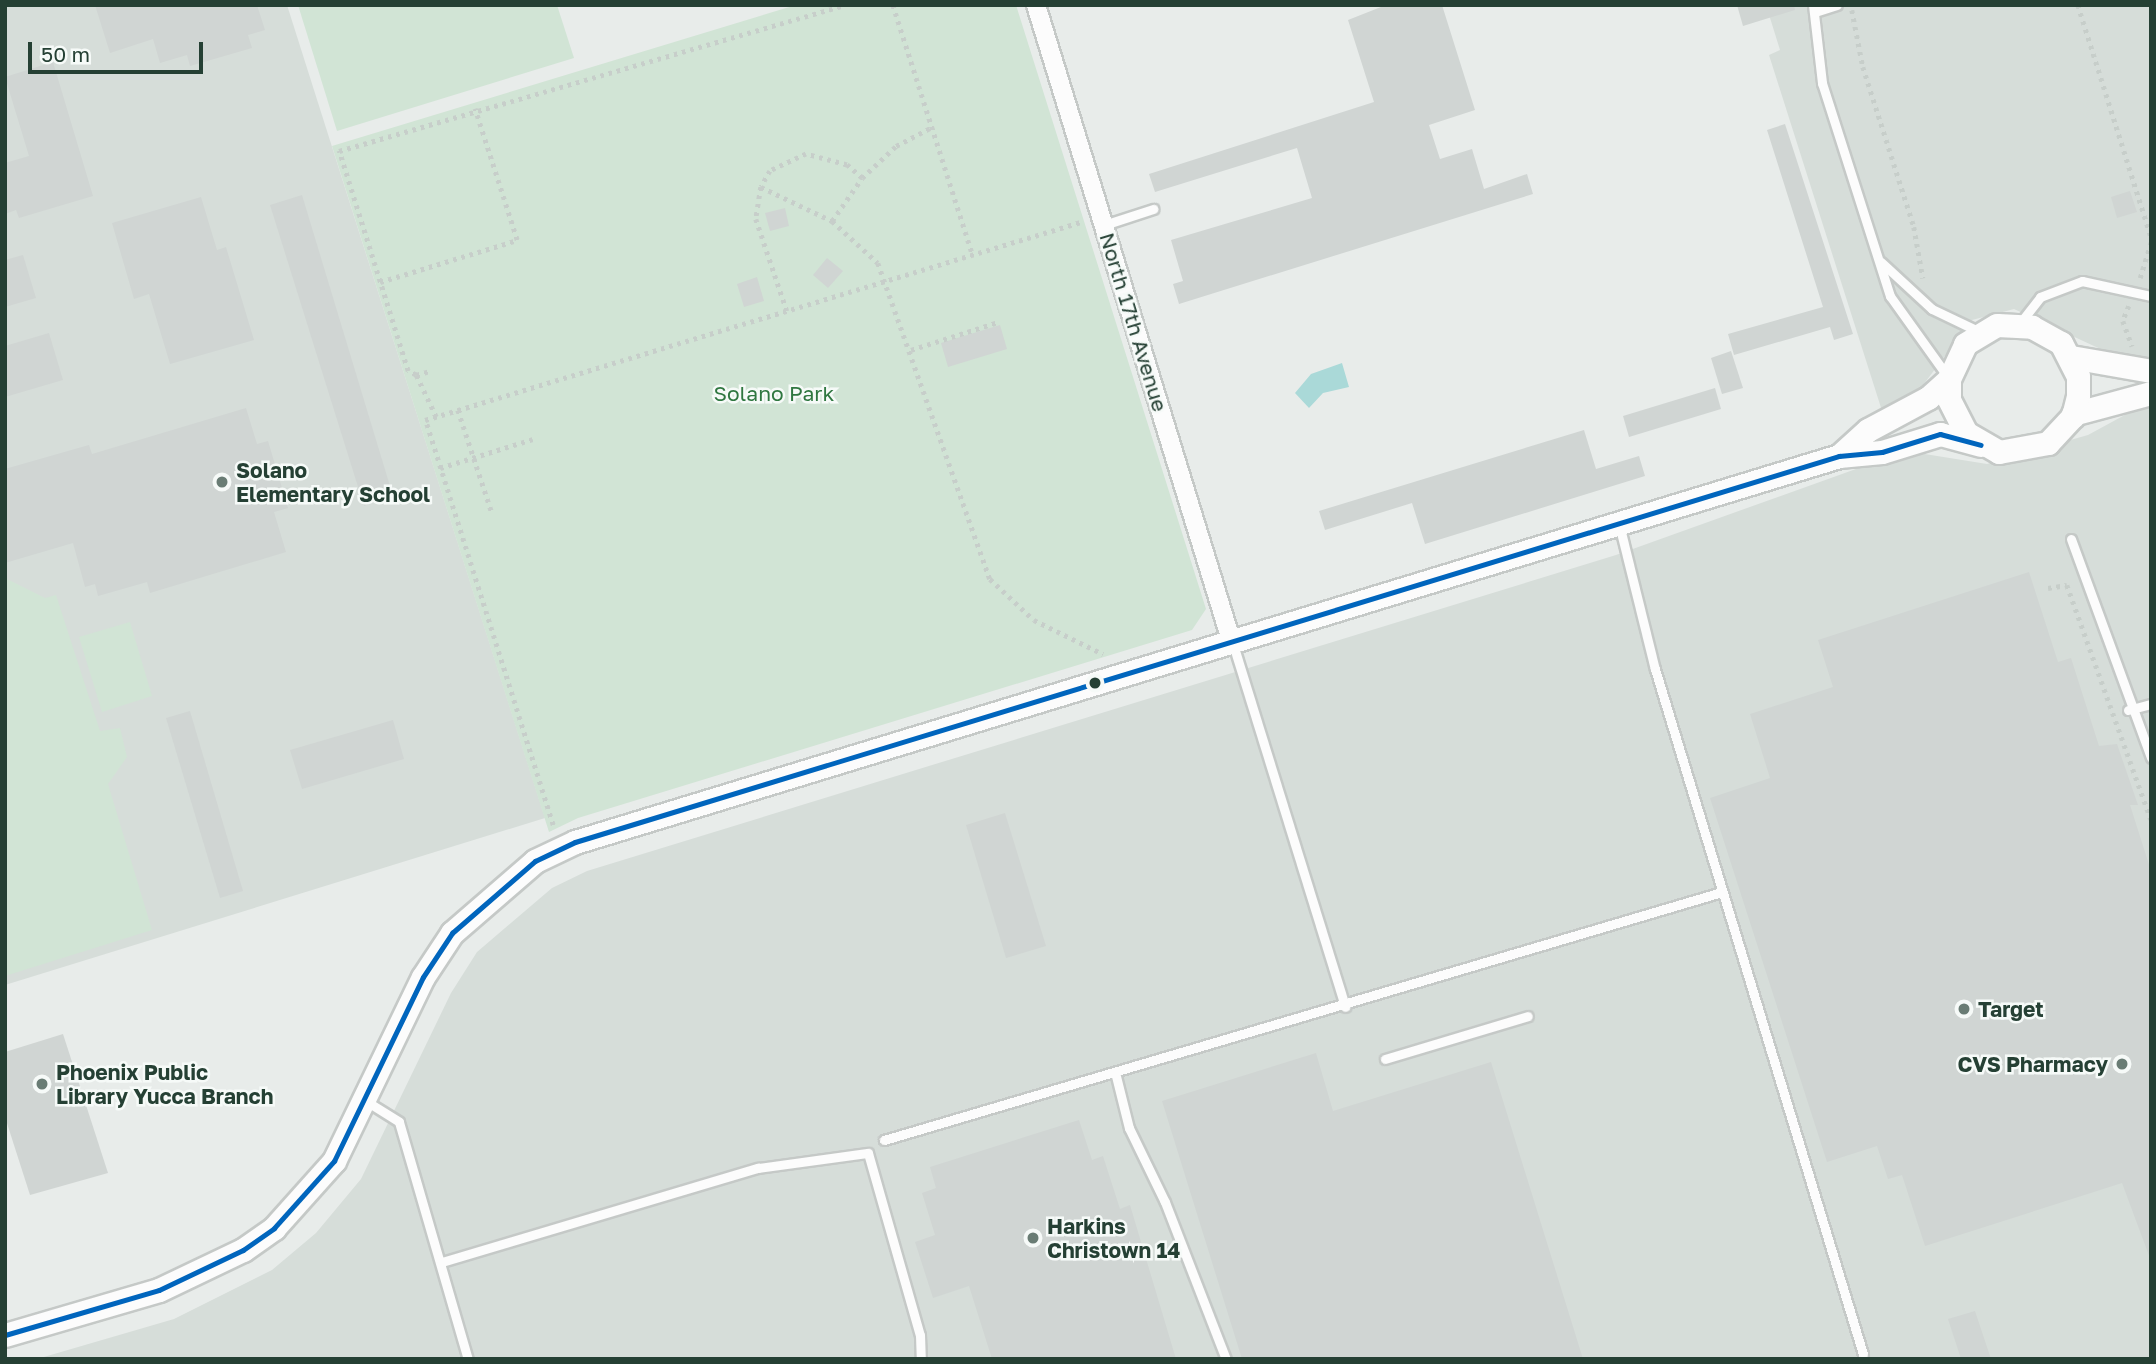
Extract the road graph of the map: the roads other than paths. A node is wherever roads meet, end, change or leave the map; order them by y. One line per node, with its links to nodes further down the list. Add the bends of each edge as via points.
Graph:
1 (1036, 5): 5 (street, North 17th Avenue)
2 (1837, 5): 3 (lane)
3 (1814, 9): 6 (lane, via 1822,83)
4 (1153, 209): 5 (lane)
5 (1104, 225): 19 (street, North 17th Avenue)
6 (1880, 260): 9 (lane, via 1932,309); 12 (lane, via 1890,296)
7 (2151, 296): 8 (lane, via 2082,281 2040,297)
8 (2020, 323): 9 (street); 10 (street, via 2048,332)
9 (1981, 332): 12 (street, via 1965,344)
10 (2071, 357): 11 (street); 14 (street, via 2078,376)
11 (2151, 371)
12 (1949, 379): 15 (street, via 1955,417); 16 (street, via 1912,410 1868,430)
13 (2151, 393): 14 (street)
14 (2073, 414): 15 (street, via 2062,432 2032,450 2015,454)
15 (1981, 445): 16 (street, via 1940,434 1882,452)
16 (1839, 456): 17 (street)
17 (1619, 523): 19 (street); 23 (lane, via 1636,603)
18 (2071, 539): 21 (lane, via 2088,575)
19 (1231, 640): 24 (lane); 28 (street, via 658,815 535,861 453,933 423,977)
20 (2151, 704): 21 (lane)
21 (2129, 710): 22 (lane)
22 (2151, 758)
23 (1723, 892): 24 (lane); 32 (lane)
24 (1345, 1007): 27 (lane)
25 (1528, 1016): 26 (lane)
26 (1385, 1059)
27 (1116, 1076): 29 (lane); 35 (lane, via 1129,1128)
28 (366, 1101): 30 (lane, via 399,1122); 31 (street, via 316,1186 243,1250 159,1290)
29 (884, 1140)
30 (442, 1262): 33 (lane); 34 (lane, via 758,1168 868,1153 920,1335)
31 (5, 1335)
32 (1863, 1354)
33 (468, 1359)
34 (921, 1359)
35 (1226, 1359)

